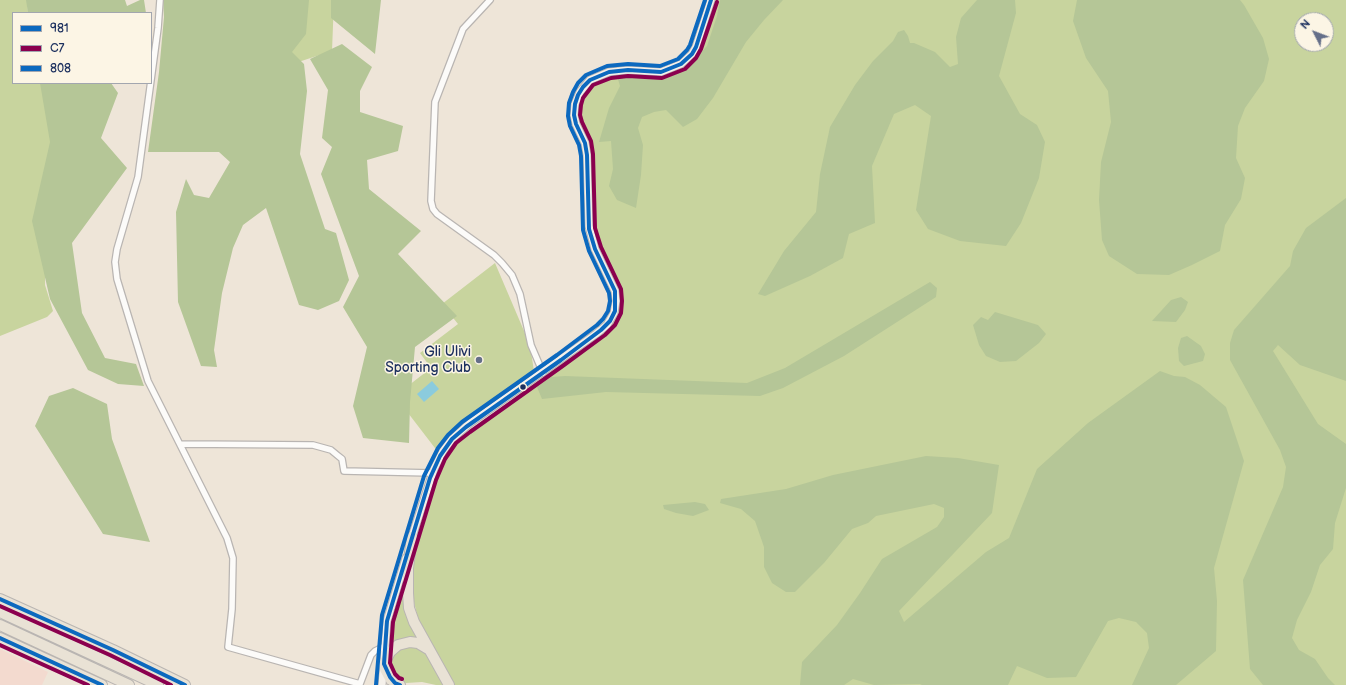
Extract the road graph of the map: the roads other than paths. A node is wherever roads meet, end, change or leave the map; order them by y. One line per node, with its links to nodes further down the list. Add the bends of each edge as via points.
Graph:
1 (160, 0): 4 (street)
2 (490, 0): 6 (street, via 462,32 435,102 431,201 438,215 490,252 510,271 517,286 530,340)
3 (711, 0): 6 (main road, via 696,47 680,64 661,72 621,70 605,73 587,83 577,98 575,118 588,157 589,230 595,249 614,288 616,307 605,327)
4 (152, 73)
5 (150, 84): 7 (street, via 138,177 115,262 117,279 148,381)
6 (543, 373): 8 (main road, via 460,431 445,448)
7 (181, 444): 8 (street, via 313,445 331,450 342,459 344,471); 14 (street, via 222,527 233,558 228,646 360,684 371,655)
8 (432, 473): 9 (main road)
9 (412, 537): 14 (main road, via 388,616); 15 (highway, via 408,568 409,608)
10 (0, 599): 20 (highway)
11 (0, 612): 19 (highway)
12 (0, 625): 18 (highway)
13 (0, 638): 17 (highway)
14 (385, 646): 16 (main road)
15 (428, 649): 16 (highway, via 415,643 401,644 390,652); 23 (highway)
16 (384, 664): 21 (main road); 22 (highway, via 391,680)
17 (102, 685)
18 (129, 685)
19 (158, 685)
20 (186, 685)
21 (382, 685)
22 (400, 685)
23 (449, 685)

